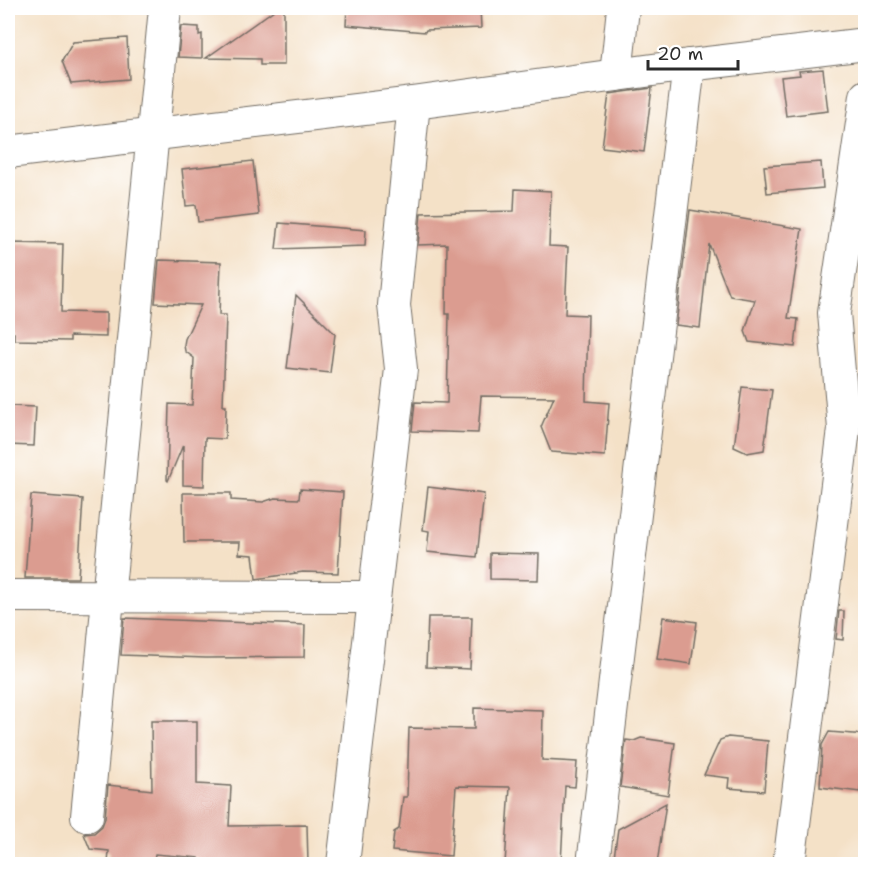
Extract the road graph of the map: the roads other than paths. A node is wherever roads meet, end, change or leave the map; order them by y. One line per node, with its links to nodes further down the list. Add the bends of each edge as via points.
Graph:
1 (165, 8): 8 (street)
2 (623, 8): 5 (street)
3 (866, 44): 4 (street)
4 (689, 65): 5 (street); 15 (street)
5 (616, 75): 7 (street)
6 (866, 96): 16 (street, via 834,313 844,429)
7 (414, 104): 8 (street); 12 (street, via 394,305 401,369)
8 (152, 135): 9 (street); 11 (street)
9 (8, 152)
10 (8, 596): 11 (street)
11 (108, 596): 12 (street); 13 (street)
12 (374, 597): 14 (street)
13 (87, 816)
14 (343, 864)
15 (593, 864)
16 (789, 864)

